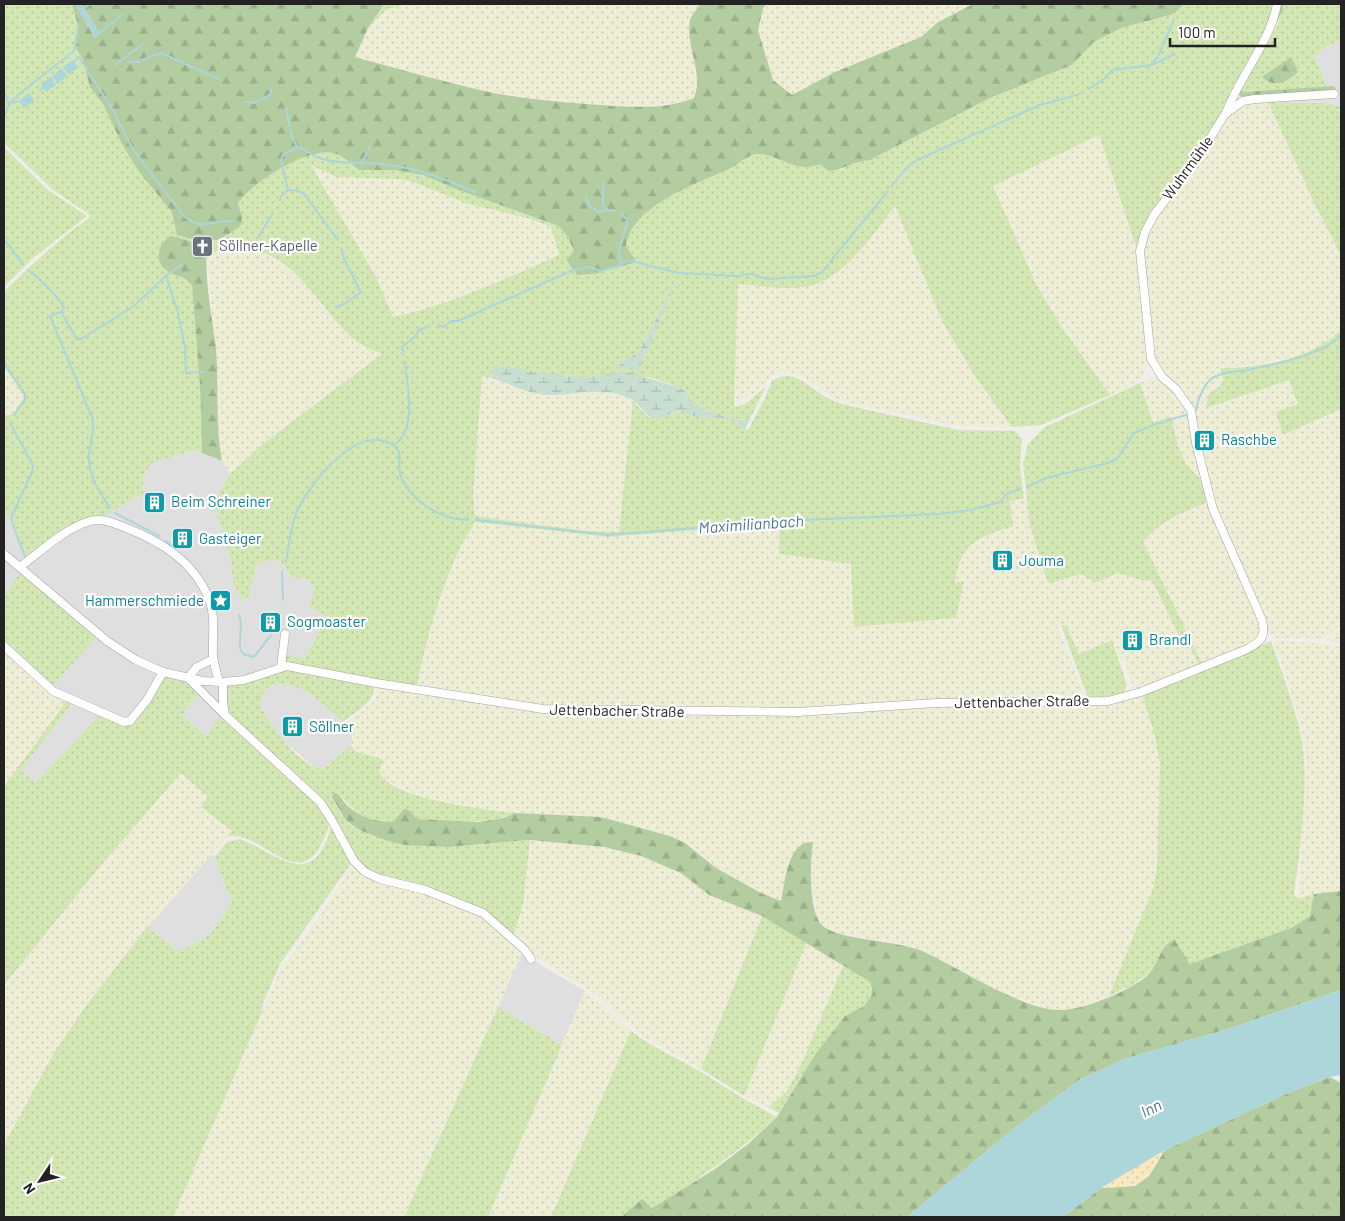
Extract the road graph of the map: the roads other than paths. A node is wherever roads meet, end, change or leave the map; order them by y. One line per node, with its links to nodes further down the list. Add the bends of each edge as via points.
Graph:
1 (1276, 4): 2 (street, via 1264,41)
2 (1236, 91): 4 (street); 5 (street)
3 (1334, 94): 4 (street, Wuhrmühle)
4 (1243, 101): 5 (street, Wuhrmühle)
5 (1225, 114): 9 (street, Wuhrmühle, via 1154,214 1140,251 1153,363 1191,410 1213,509 1262,620)
6 (4, 554): 7 (street, Jettenbacher Straße)
7 (20, 567): 11 (street, via 70,530 92,521 108,521 157,540 186,565 208,599 212,616); 13 (street, Jettenbacher Straße, via 107,640 136,660)
8 (286, 634): 12 (street)
9 (1263, 638): 12 (street, Jettenbacher Straße, via 1245,650 1116,700 936,704 798,712 543,709)
10 (4, 646): 13 (street, via 53,691 124,722 130,721 143,706)
11 (213, 659): 14 (street, via 197,667); 15 (street)
12 (281, 667): 15 (street, Jettenbacher Straße, via 244,680)
13 (163, 672): 14 (street, Jettenbacher Straße)
14 (188, 678): 15 (street, Jettenbacher Straße); 16 (street)
15 (221, 682): 16 (street)
16 (226, 714): 17 (street, via 320,802 354,861 365,872 425,890 483,913)
17 (531, 959)

